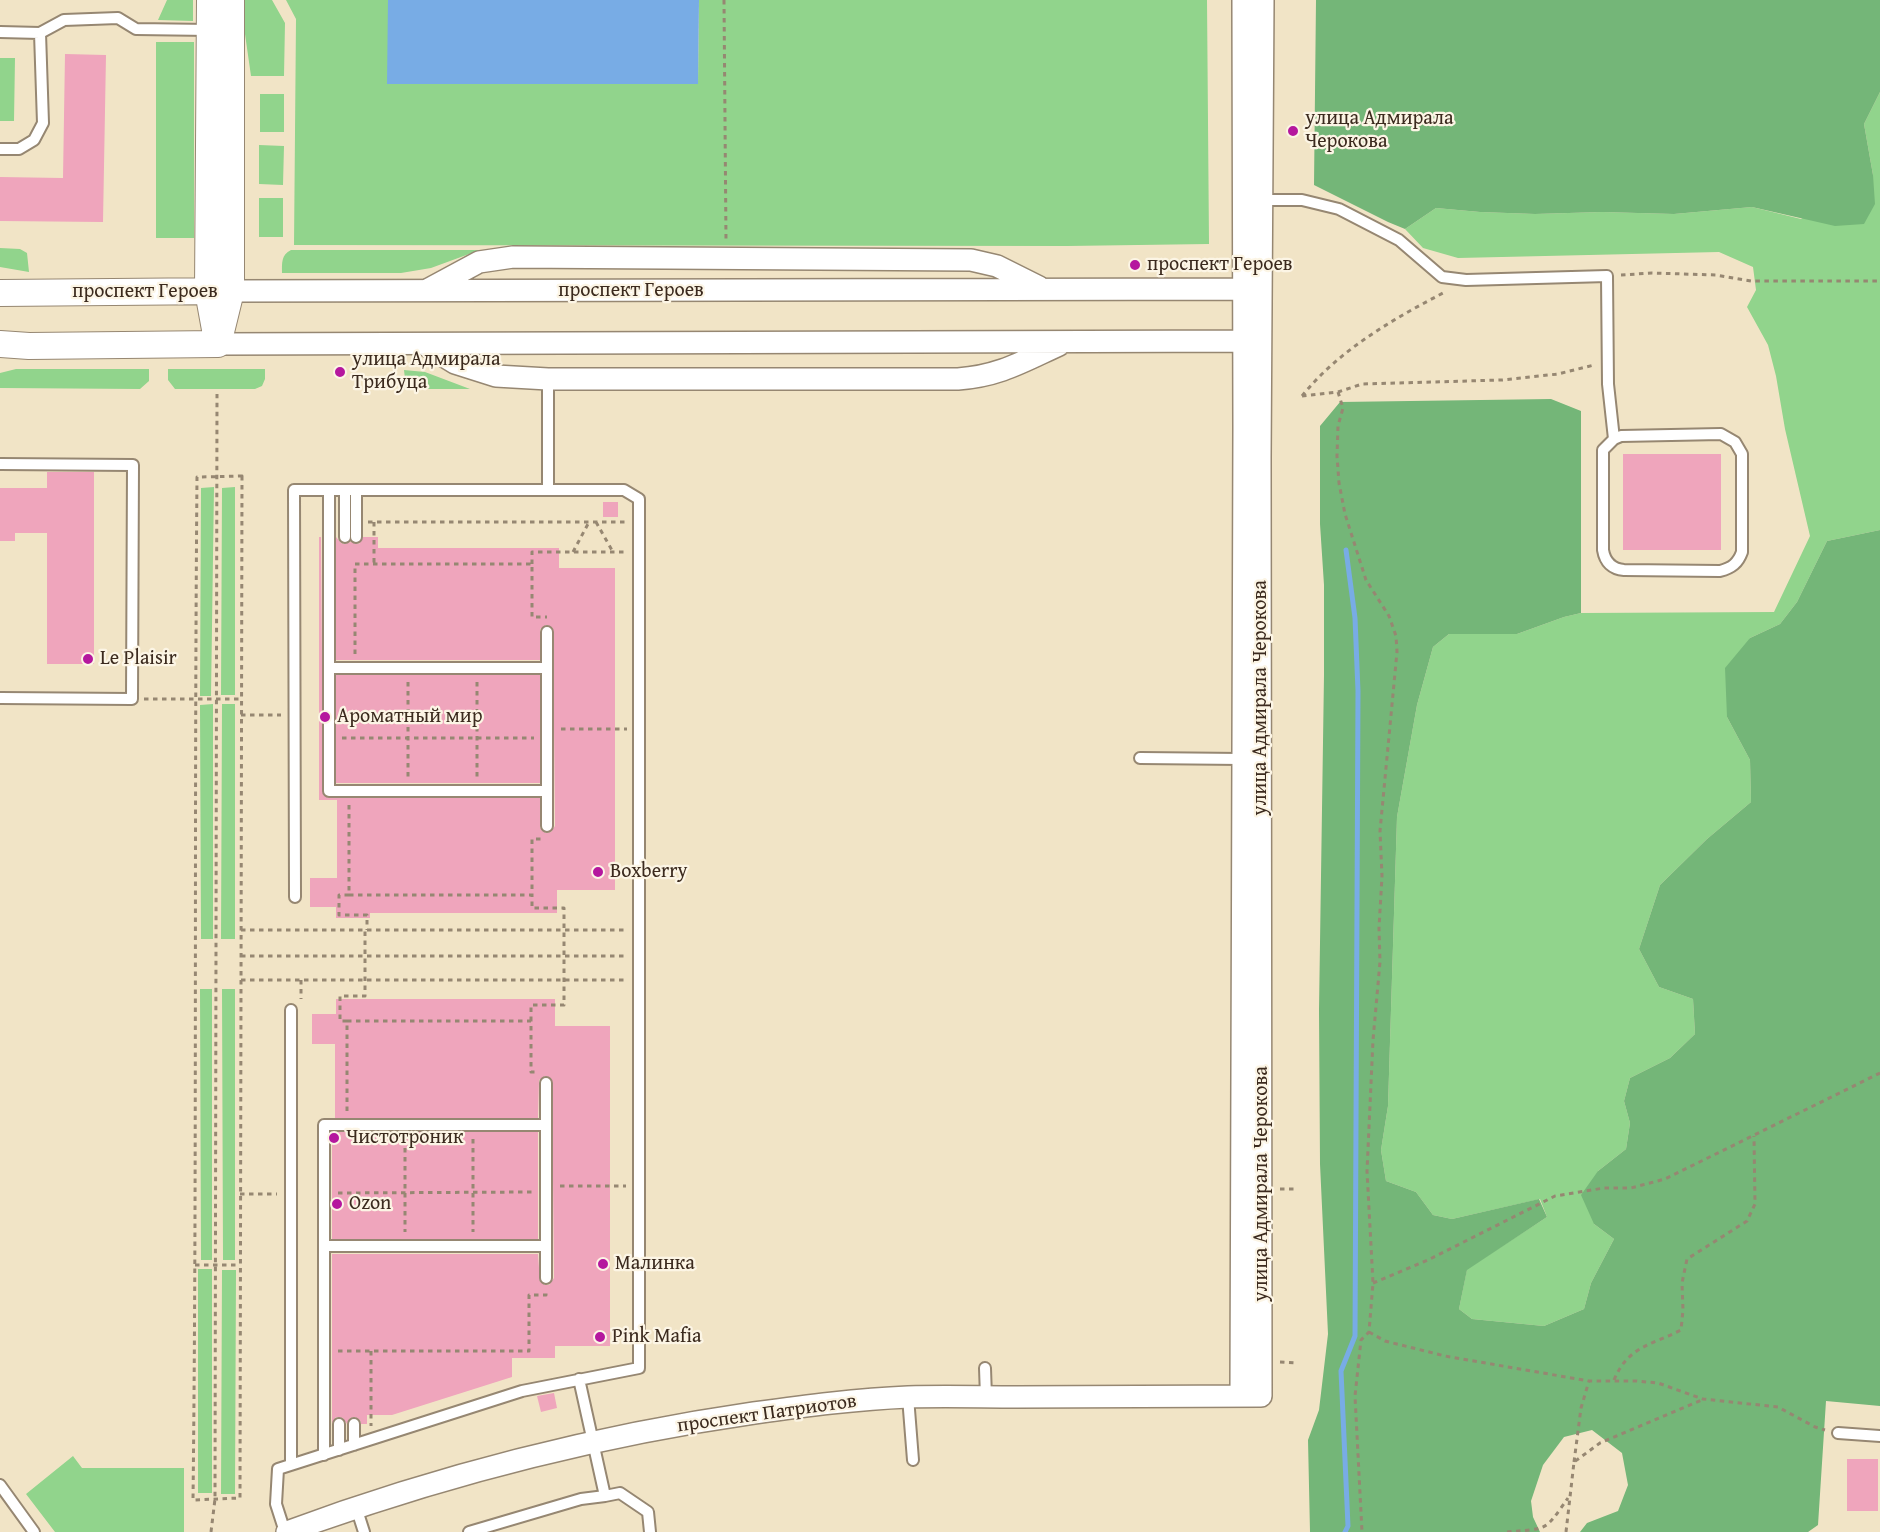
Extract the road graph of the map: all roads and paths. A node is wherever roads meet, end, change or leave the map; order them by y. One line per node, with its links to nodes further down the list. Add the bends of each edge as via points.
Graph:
1 (210, 0): 6 (street)
2 (231, 0): 18 (street)
3 (724, 0): 11 (path)
4 (1243, 0): 17 (street, улица Адмирала Черокова)
5 (1263, 0): 10 (street, улица Адмирала Черокова)
6 (210, 30): 8 (lane, via 136,29 118,18 64,20); 18 (street)
7 (0, 32): 8 (lane)
8 (40, 33): 9 (lane, via 43,123 34,140 19,149)
9 (0, 149)
10 (1262, 200): 14 (lane, via 1302,200 1339,209 1400,240 1442,277); 17 (street, улица Адмирала Черокова)
11 (726, 245)
12 (1607, 276): 14 (lane); 15 (path, via 1652,273 1716,275 1751,281); 29 (lane)
13 (0, 280): 20 (street)
14 (1466, 280): 31 (path, via 1358,343 1318,375 1302,396)
15 (1880, 281)
16 (1045, 290): 17 (street, проспект Героев); 19 (street, проспект Героев); 19 (street, via 997,266 971,260 513,257 479,262)
17 (1253, 290): 23 (street, улица Адмирала Черокова)
18 (219, 291): 19 (street, проспект Героев); 20 (street, проспект Героев); 25 (street)
19 (424, 291)
20 (33, 292): 21 (street, проспект Героев)
21 (0, 293)
22 (1064, 342): 23 (street); 26 (street); 30 (street, via 1001,372 977,378)
23 (1253, 342): 69 (street, улица Адмирала Черокова); 125 (street, улица Адмирала Черокова)
24 (0, 344): 27 (street)
25 (218, 344): 26 (street); 27 (street)
26 (423, 344): 30 (street, via 455,363 496,376)
27 (29, 346): 28 (street)
28 (0, 356)
29 (1608, 362): 31 (path, via 1558,374 1502,380 1362,384); 33 (lane)
30 (548, 379): 39 (lane)
31 (1338, 392): 115 (path, via 1343,408 1337,456 1345,514 1366,580 1389,616 1397,652 1380,831 1380,962 1367,1171)
32 (217, 394): 35 (path)
33 (1614, 439): 33 (lane, via 1603,450 1606,561 1619,570 1720,571 1734,566 1742,552 1742,454 1735,442 1721,434 1629,435)
34 (0, 464): 57 (lane, via 133,465)
35 (217, 477): 58 (path); 59 (path, via 242,476); 60 (path, via 197,477)
36 (329, 490): 37 (lane); 51 (lane); 62 (lane, via 294,490)
37 (345, 490): 38 (lane); 40 (lane, via 350,537)
38 (356, 490): 39 (lane); 40 (lane)
39 (548, 490): 44 (lane, via 624,490 639,500)
40 (356, 522): 41 (path)
41 (374, 522): 42 (path); 48 (path)
42 (589, 522): 43 (path); 45 (path)
43 (596, 522): 44 (path); 46 (path)
44 (639, 522): 47 (lane)
45 (573, 552): 46 (path); 49 (path, via 532,552)
46 (613, 552): 47 (path)
47 (639, 552): 81 (lane)
48 (374, 564): 49 (path); 52 (path, via 355,564)
49 (532, 564): 50 (path, via 532,616 547,616)
50 (548, 632): 55 (lane)
51 (329, 668): 52 (lane); 65 (lane)
52 (355, 668): 53 (lane)
53 (408, 668): 54 (lane); 66 (path)
54 (477, 668): 55 (lane); 67 (path)
55 (548, 668): 64 (lane)
56 (0, 698): 57 (lane)
57 (132, 699): 60 (path)
58 (217, 699): 59 (path); 60 (path); 112 (path)
59 (241, 699): 61 (path)
60 (195, 700): 111 (path)
61 (241, 715): 62 (path); 78 (path)
62 (294, 715): 77 (lane)
63 (615, 729): 64 (path)
64 (548, 734): 67 (path); 73 (lane)
65 (329, 738): 66 (path); 70 (lane, via 329,791)
66 (408, 738): 67 (path); 71 (path)
67 (477, 738): 72 (path)
68 (1140, 758): 69 (lane)
69 (1242, 759): 125 (street, улица Адмирала Черокова)
70 (349, 791): 71 (lane); 75 (path)
71 (408, 791): 72 (lane)
72 (477, 791): 73 (lane)
73 (548, 791): 74 (lane)
74 (548, 826): 76 (path, via 548,839 532,839)
75 (349, 895): 76 (path); 79 (path, via 339,895 339,915 368,915)
76 (532, 895): 80 (path, via 532,908 564,908)
77 (295, 897)
78 (241, 930): 79 (path); 82 (path)
79 (366, 930): 80 (path); 83 (path)
80 (564, 930): 81 (path); 84 (path)
81 (639, 930): 85 (lane)
82 (241, 956): 83 (path); 86 (path)
83 (365, 956): 84 (path); 87 (path)
84 (564, 956): 85 (path); 88 (path)
85 (639, 956): 89 (lane)
86 (241, 980): 87 (path); 105 (path)
87 (365, 980): 88 (path); 91 (path, via 365,996 340,996 340,1020)
88 (564, 980): 89 (path); 92 (path, via 564,1005 531,1005)
89 (639, 980): 122 (lane, via 639,1368)
90 (291, 1010): 106 (lane)
91 (347, 1020): 92 (path); 95 (path)
92 (531, 1020): 94 (path, via 531,1072 546,1072)
93 (1880, 1073): 99 (path)
94 (546, 1083): 98 (lane)
95 (347, 1125): 96 (lane); 102 (lane, via 324,1125)
96 (405, 1125): 97 (lane); 103 (path)
97 (473, 1125): 98 (lane); 104 (path)
98 (546, 1125): 101 (lane)
99 (1754, 1136): 115 (path, via 1665,1179 1631,1188 1555,1196); 124 (path, via 1755,1204 1747,1221 1688,1259 1682,1283 1681,1330 1630,1355)
100 (610, 1186): 101 (path)
101 (546, 1189): 104 (path); 110 (lane)
102 (324, 1193): 103 (path); 107 (lane)
103 (405, 1193): 104 (path); 108 (path)
104 (473, 1193): 109 (path)
105 (240, 1194): 106 (path); 113 (path)
106 (291, 1194): 140 (lane)
107 (324, 1246): 108 (lane); 117 (lane)
108 (405, 1246): 109 (lane)
109 (473, 1246): 110 (lane)
110 (546, 1246): 114 (lane)
111 (195, 1265): 112 (path); 144 (path, via 193,1500)
112 (217, 1265): 113 (path); 144 (path)
113 (240, 1265): 144 (path, via 240,1498)
114 (546, 1278): 118 (path, via 546,1295 529,1295 529,1351)
115 (1373, 1283): 116 (path)
116 (1369, 1332): 123 (path, via 1408,1348); 152 (path, via 1360,1340 1355,1396)
117 (324, 1351): 118 (path); 137 (lane)
118 (371, 1351): 129 (path)
119 (1280, 1362): 120 (path)
120 (1296, 1363)
121 (985, 1368): 127 (lane)
122 (579, 1379): 134 (lane); 135 (lane, via 522,1391)
123 (1589, 1381): 124 (path); 139 (path)
124 (1614, 1381): 128 (path, via 1658,1383)
125 (1251, 1396): 127 (street, проспект Патриотов)
126 (908, 1397): 127 (street, проспект Патриотов); 134 (street, проспект Патриотов, via 712,1419); 138 (lane)
127 (986, 1397)
128 (1703, 1399): 132 (path, via 1778,1407 1815,1427); 139 (path, via 1600,1443)
129 (371, 1414)
130 (339, 1424): 136 (lane)
131 (354, 1424): 135 (lane)
132 (1838, 1433): 133 (lane)
133 (1880, 1436)
134 (593, 1441): 142 (lane); 145 (street, проспект Патриотов)
135 (354, 1445): 136 (lane)
136 (339, 1450): 137 (lane)
137 (324, 1455): 140 (lane)
138 (913, 1460)
139 (1574, 1461): 143 (path)
140 (291, 1465): 148 (lane, via 278,1469 276,1504)
141 (0, 1485): 146 (lane)
142 (605, 1496): 150 (lane, via 581,1499); 151 (lane, via 620,1493 641,1506 648,1512)
143 (1569, 1496): 153 (path, via 1544,1529); 154 (path)
144 (215, 1499): 147 (path)
145 (356, 1507): 148 (street, проспект Патриотов); 149 (lane)
146 (34, 1532)
147 (211, 1532)
148 (286, 1532)
149 (364, 1532)
150 (469, 1532)
151 (650, 1532)
152 (1362, 1532)
153 (1507, 1532)
154 (1566, 1532)

